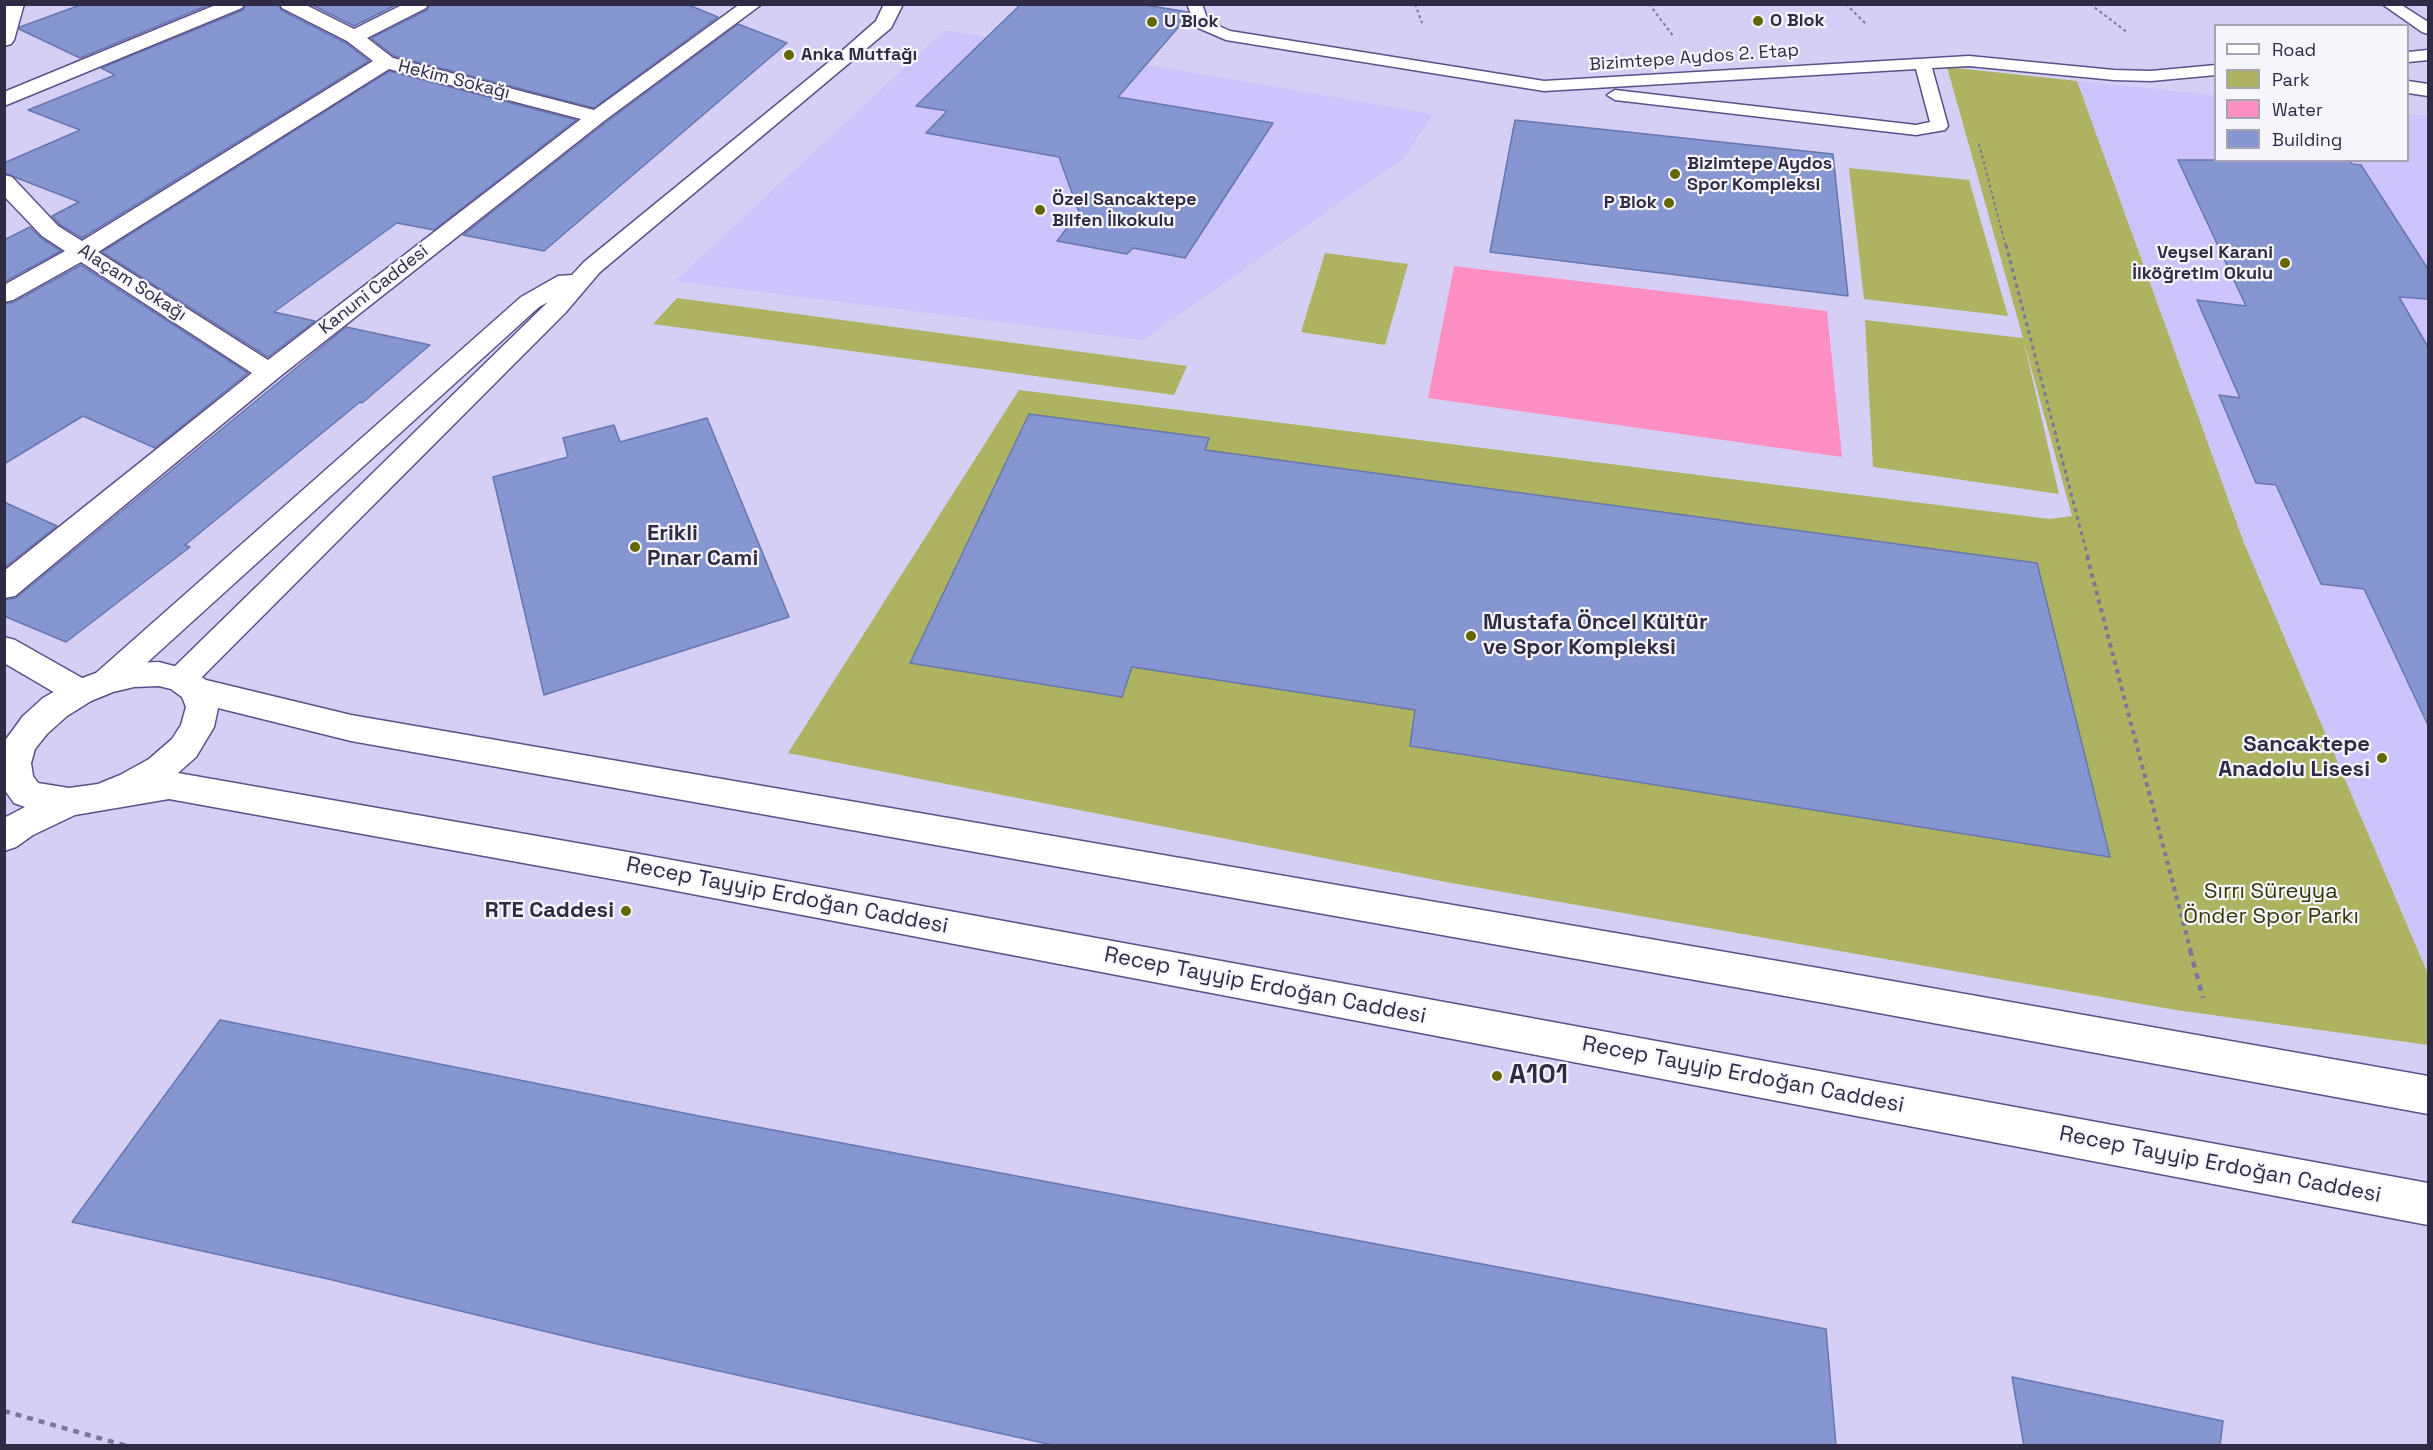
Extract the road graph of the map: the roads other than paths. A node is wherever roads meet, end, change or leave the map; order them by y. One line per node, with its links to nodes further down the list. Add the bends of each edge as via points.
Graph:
1 (15, 4): 11 (street)
2 (235, 4): 20 (street)
3 (289, 4): 10 (street, Hekim Sokağı)
4 (419, 4): 10 (street)
5 (753, 4): 21 (street, Kanuni Caddesi)
6 (894, 4): 24 (street, via 884,24 842,61)
7 (1194, 4): 17 (lane, Bizimtepe Aydos 2. Etap, via 1201,24 1227,35)
8 (2389, 4): 9 (lane)
9 (2428, 29)
10 (354, 37): 14 (street, Hekim Sokağı)
11 (4, 40)
12 (2428, 55): 13 (lane)
13 (2409, 57)
14 (386, 62): 21 (street, Hekim Sokağı); 23 (street)
15 (1923, 63): 16 (lane, Bizimtepe Aydos 2. Etap, via 1969,61 2151,76); 17 (lane, Bizimtepe Aydos 2. Etap); 17 (lane, via 1939,126 1916,130)
16 (2214, 70)
17 (1544, 86)
18 (2409, 87): 19 (street)
19 (2428, 90)
20 (4, 100)
21 (597, 117): 26 (street, Kanuni Caddesi)
22 (4, 182): 23 (street, Alaçam Sokağı, via 50,231)
23 (83, 251): 25 (street); 26 (street, Alaçam Sokağı)
24 (592, 267): 29 (street); 30 (street, via 530,302)
25 (4, 295)
26 (269, 372): 27 (street, Kanuni Caddesi)
27 (4, 588)
28 (4, 648): 30 (street)
29 (188, 685): 30 (street, via 150,675); 32 (street, via 202,707 197,727 184,748 132,785); 34 (street, via 351,728)
30 (93, 686): 31 (street, via 55,707)
31 (12, 751): 32 (street, via 16,779 26,793 45,800)
32 (85, 800): 33 (street); 35 (street, Recep Tayyip Erdoğan Caddesi, via 169,785 668,874)
33 (4, 837)
34 (2428, 1095)
35 (2428, 1204)

